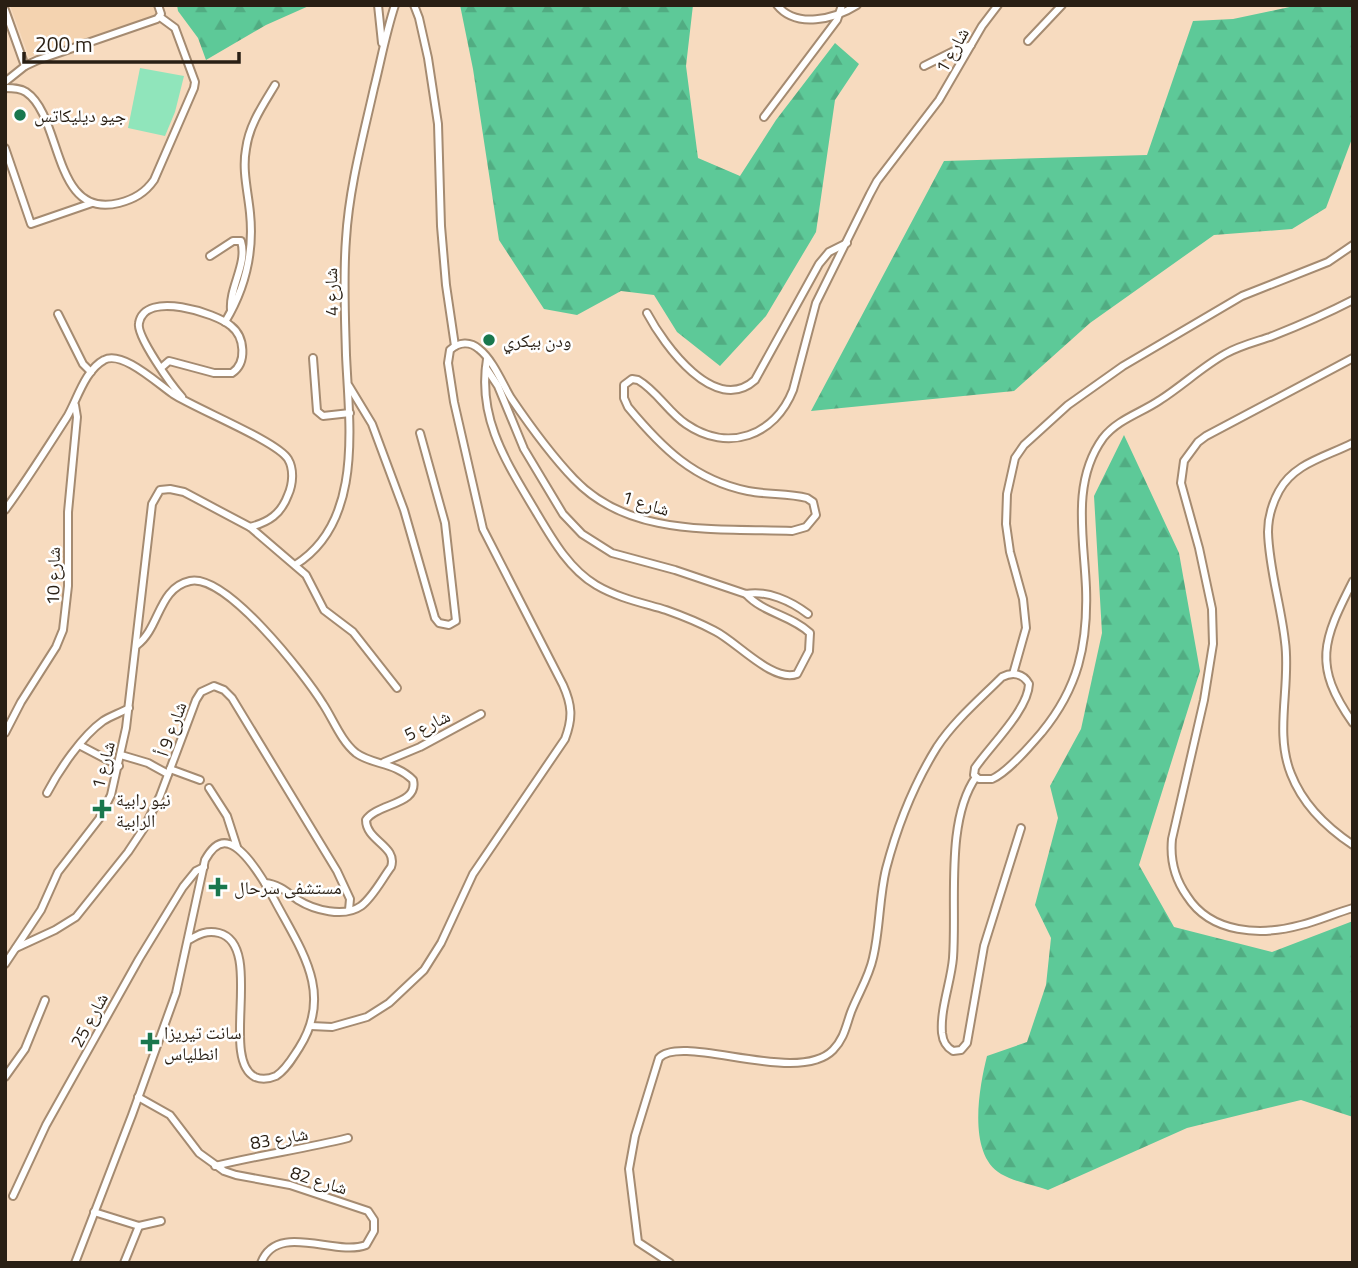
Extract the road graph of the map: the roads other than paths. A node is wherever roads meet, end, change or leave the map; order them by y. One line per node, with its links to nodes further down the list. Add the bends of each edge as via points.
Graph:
1 (158, 5): 11 (street)
2 (378, 5): 14 (street)
3 (395, 5): 14 (street, شارع 4)
4 (414, 5): 31 (street, via 438,124 441,226)
5 (777, 5): 9 (street, via 799,19 820,18)
6 (857, 5): 9 (street)
7 (998, 5): 13 (street, شارع 1)
8 (1062, 5): 12 (street)
9 (841, 9): 20 (street)
10 (5, 10): 15 (street)
11 (160, 17): 15 (street); 22 (street, via 175,28 195,82 193,93 148,189 108,206)
12 (1028, 41)
13 (971, 45): 16 (street); 23 (street, شارع 1, via 939,100 877,181)
14 (383, 52): 37 (street, شارع 4, via 346,237)
15 (25, 66): 17 (street)
16 (924, 66)
17 (5, 82)
18 (275, 85): 27 (street, via 251,128 245,152 251,249)
19 (5, 88): 22 (street, via 20,89 35,100 65,173)
20 (764, 117)
21 (5, 148): 22 (street, via 31,224)
22 (92, 203)
23 (847, 243): 28 (street, via 829,252 819,264 755,380 743,389 705,383); 34 (street, شارع 1, via 816,303 788,402 768,426 750,435 716,437 684,424 638,380 626,382 623,391 638,419 689,468 737,488 795,495 813,502 816,515 800,530 695,528 657,524 625,514 570,475)
24 (1353, 245): 50 (street, via 1328,262 1242,296 1123,366 1068,405 1024,445 1015,458 1007,494 1006,524 1026,628)
25 (210, 256): 27 (street, via 237,239 241,241)
26 (1353, 300): 61 (street, via 1226,354 1109,431 1090,462 1083,489 1085,612 1077,673 1063,704 1035,740 997,777)
27 (231, 311): 30 (street)
28 (647, 313)
29 (58, 314): 36 (street)
30 (225, 322): 35 (street, via 241,340 236,371 222,374 169,361); 35 (street, via 172,305 142,316 139,330)
31 (455, 346): 34 (street, شارع 1, via 473,345 482,351); 76 (street, via 447,363 483,529 563,685 572,720 565,739 473,874 424,970 367,1017 331,1027)
32 (313, 358): 40 (street, via 317,411 323,416)
33 (1353, 358): 70 (street, via 1206,436 1184,461 1181,483 1212,610 1213,645 1171,853 1190,901 1224,925 1274,930)
34 (486, 363): 47 (street, via 524,449 563,514 582,534 618,555); 47 (street, via 489,413 501,453 550,536 579,573 621,597 715,631 773,672 797,674 809,651 810,633)
35 (160, 368): 38 (street)
36 (91, 372): 38 (street, via 104,360 120,359); 39 (street)
37 (348, 384): 40 (street, شارع 4); 41 (street, via 372,424 404,510 435,618 449,625 456,621 445,523)
38 (186, 402): 44 (street, via 271,445 289,462 292,484 284,504 267,523)
39 (75, 404): 43 (street); 55 (street, شارع 10, via 63,630)
40 (349, 413): 45 (street, شارع 4, via 350,455 334,520 316,549)
41 (420, 433)
42 (1353, 443): 66 (street, via 1289,477 1272,506 1268,530 1286,644 1283,724 1287,765 1317,816)
43 (5, 510)
44 (250, 527): 45 (street); 49 (street, شارع 1, via 184,492 160,490 152,504)
45 (295, 565): 51 (street, via 313,586 324,610 353,632)
46 (1353, 581): 54 (street, via 1326,650 1332,690)
47 (746, 594): 48 (street, via 774,597)
48 (808, 614)
49 (137, 645): 52 (street, شارع 1); 58 (street, شارع 1, via 170,592 189,581 207,583 271,635 308,680 355,752)
50 (1013, 674): 61 (street, via 1027,679 1029,690 975,768); 88 (street, via 1002,677 959,721 938,746 917,785 887,867 871,968 835,1048 819,1059 802,1062 690,1051 667,1051 659,1058 635,1136 629,1180 638,1242)
51 (397, 688)
52 (129, 708): 56 (street, via 104,721); 57 (street, شارع 1)
53 (481, 714): 58 (street, شارع 5)
54 (1353, 723)
55 (5, 733)
56 (80, 746): 59 (street); 64 (street)
57 (121, 755): 59 (street, شارع 1); 60 (street)
58 (384, 762): 71 (street, شارع 1, via 411,777 414,790 372,812 366,820 368,830 394,861 367,899)
59 (119, 766): 73 (street, شارع 1, via 106,808 58,872 41,910)
60 (169, 772): 62 (street); 71 (street, شارع 9 أ, via 201,692 211,686 224,690 337,872 350,899); 73 (street, شارع 9 أ, via 144,828 85,908 66,924)
61 (976, 777): 65 (street, via 963,798 954,855 952,961 942,1028 943,1041 953,1051 967,1043 984,946)
62 (200, 780)
63 (209, 788): 67 (street, via 227,816)
64 (47, 793)
65 (1021, 828)
66 (1353, 845)
67 (237, 847): 68 (street, شارع 25, via 218,845); 69 (street)
68 (204, 866): 72 (street); 81 (street, شارع 25, via 183,887 139,959 46,1125)
69 (265, 883): 71 (street, via 273,883 310,906); 76 (street, via 310,968 315,1003)
70 (1353, 908)
71 (349, 911)
72 (189, 940): 76 (street, via 209,932 234,942 239,958 242,1055 253,1076 269,1079 280,1073); 78 (street, via 176,993)
73 (14, 948): 74 (street, شارع 1)
74 (5, 964)
75 (45, 1000): 77 (street, via 25,1049)
76 (311, 1026)
77 (5, 1077)
78 (138, 1097): 80 (street, شارع 82, via 170,1115); 82 (street)
79 (348, 1138): 80 (street, شارع 83)
80 (215, 1166): 87 (street, شارع 82, via 348,1202 368,1211 374,1220 366,1245 346,1248 284,1242 271,1248)
81 (13, 1196)
82 (94, 1212): 84 (street); 85 (street)
83 (161, 1221): 84 (street)
84 (139, 1226): 86 (street)
85 (75, 1263)
86 (124, 1263)
87 (261, 1263)
88 (670, 1263)

